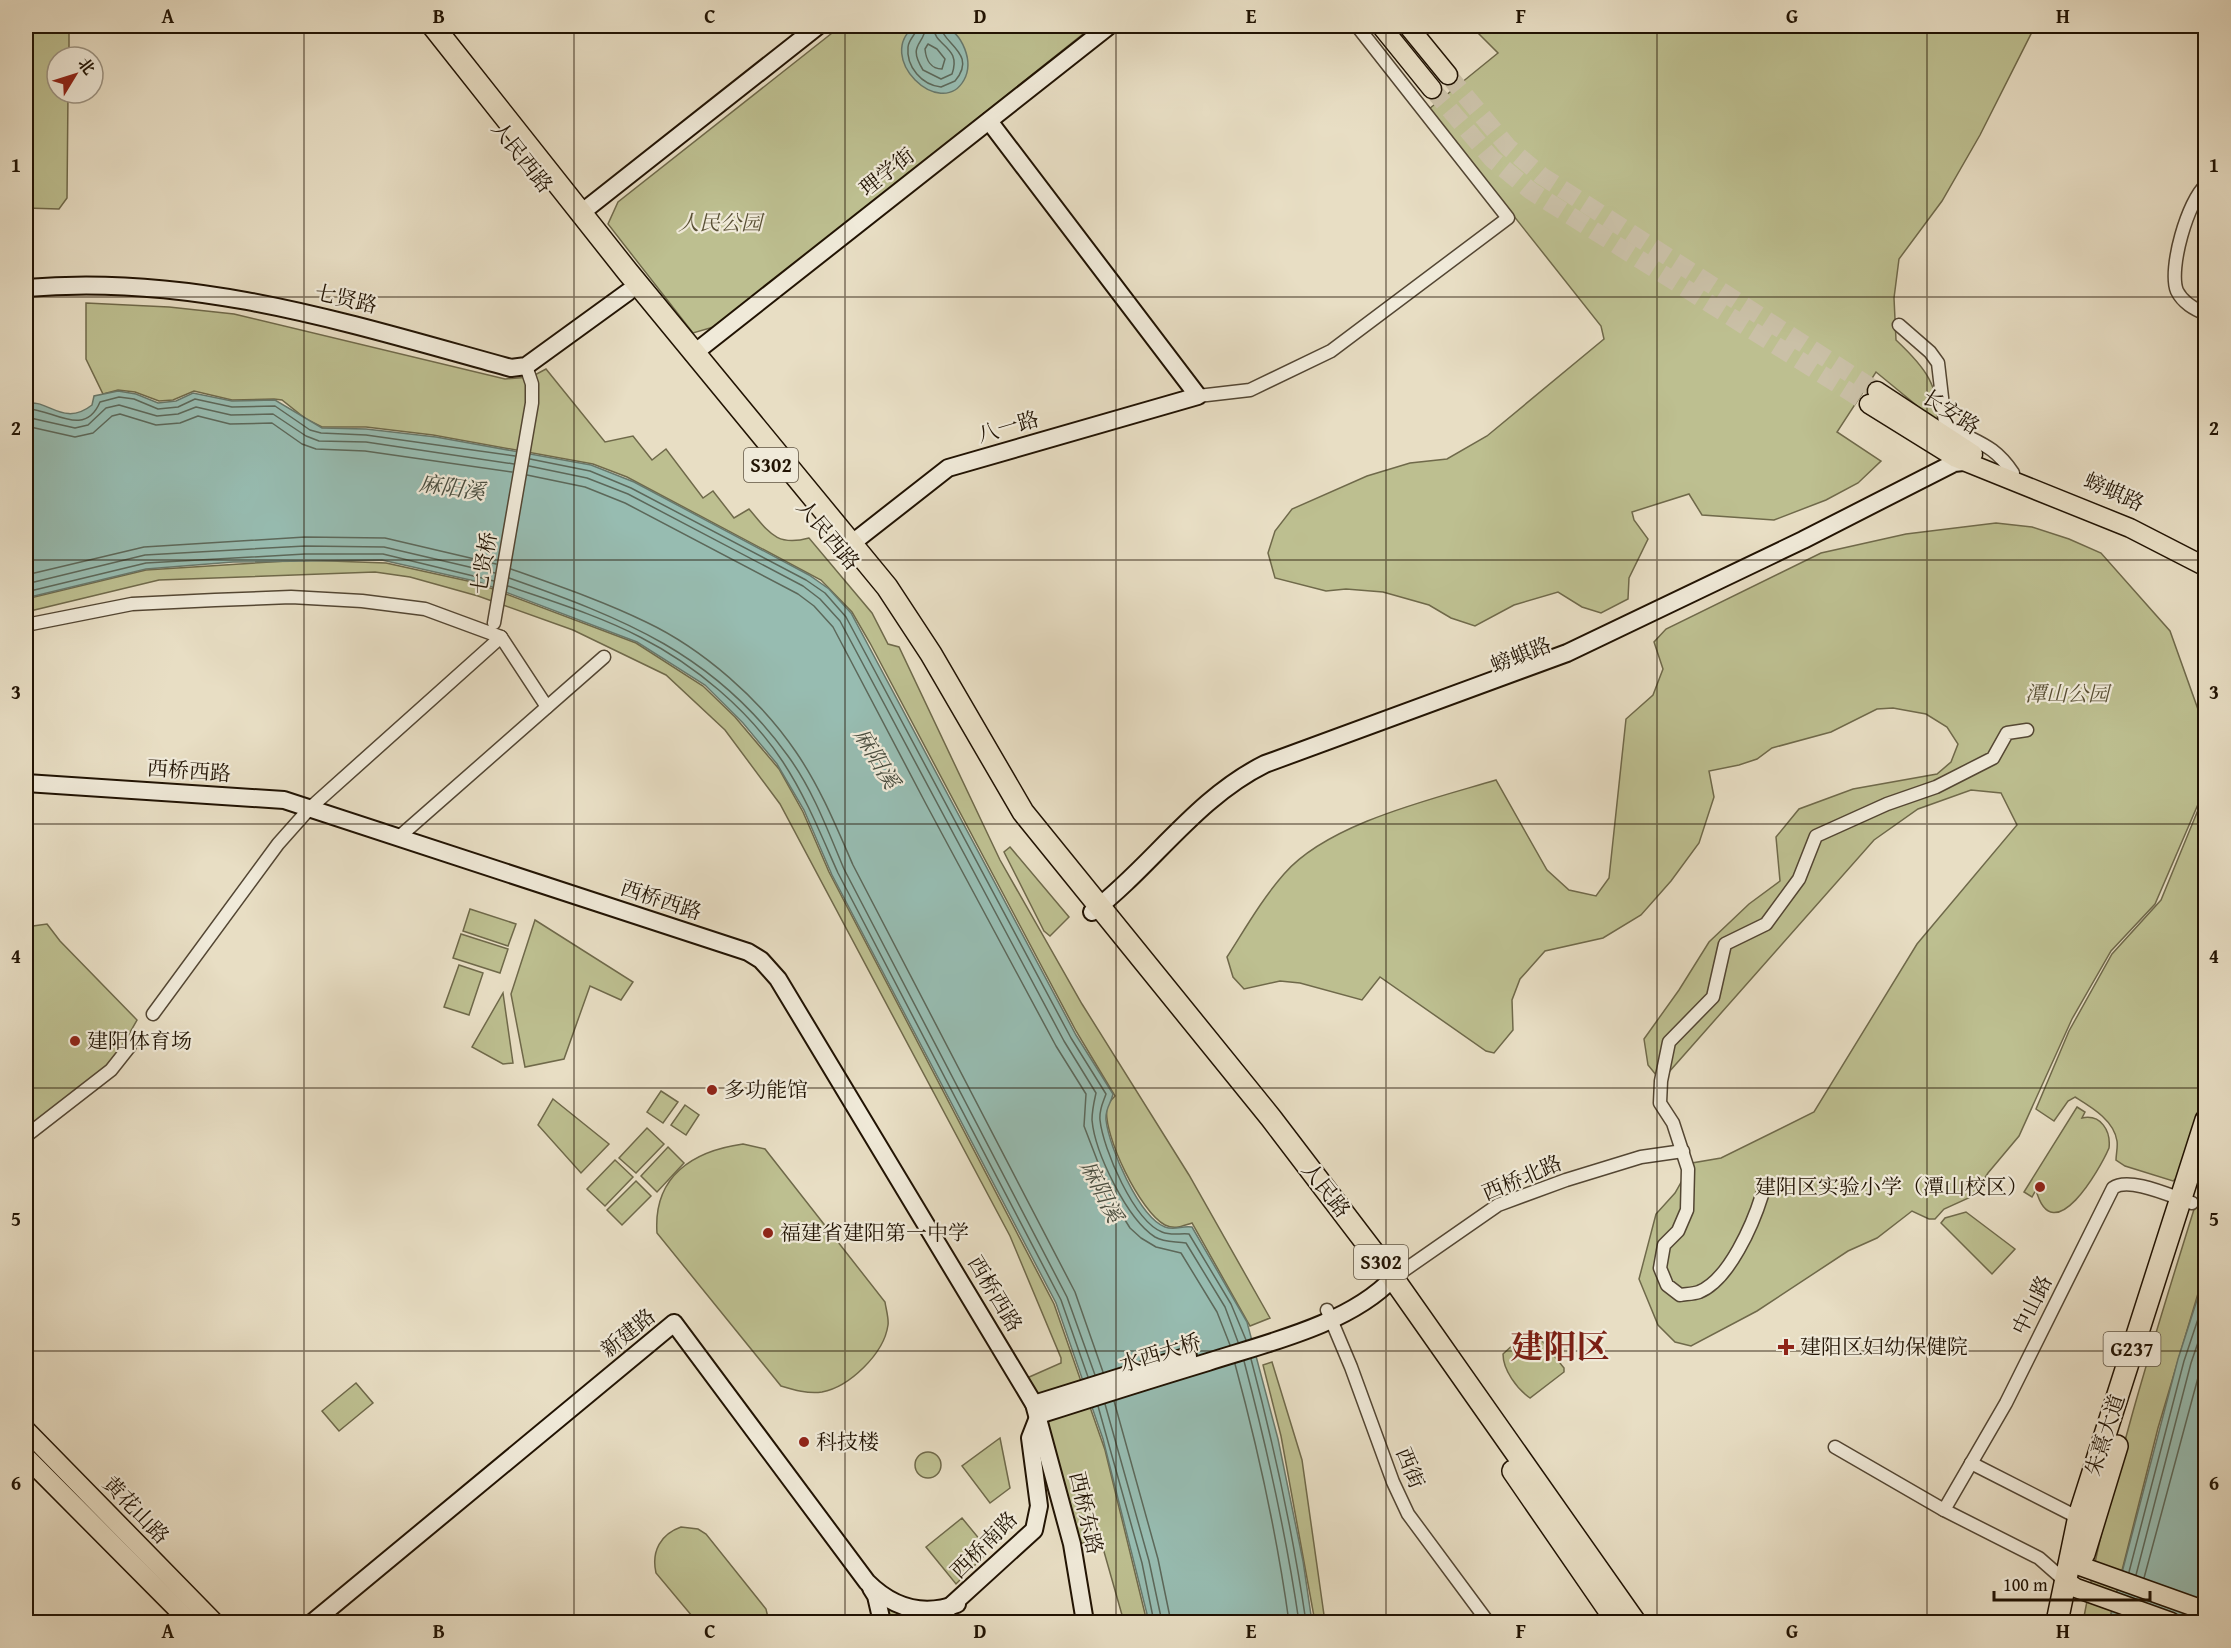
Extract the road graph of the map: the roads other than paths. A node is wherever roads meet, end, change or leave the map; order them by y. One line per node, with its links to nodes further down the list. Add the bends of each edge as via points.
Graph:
1 (418, 26): 14 (highway, 人民西路 / S302)
2 (433, 26): 12 (highway, 人民西路 / S302)
3 (818, 26): 12 (main road)
4 (1109, 26): 10 (main road, 理学街)
5 (1358, 26): 19 (street, via 1508,218 1331,351 1250,390)
6 (1381, 26): 9 (main road)
7 (1408, 26): 8 (main road)
8 (1448, 75)
9 (1432, 88)
10 (988, 121): 17 (main road, 理学街); 19 (main road)
11 (2205, 185): 15 (street, via 2190,208 2175,281 2181,298)
12 (581, 213): 17 (highway, 人民西路 / S302)
13 (26, 288): 18 (main road, 七贤路, via 121,287 238,298 386,331 512,368)
14 (628, 292): 18 (main road); 36 (highway, 人民西路 / S302, via 878,594 997,791)
15 (2205, 314)
16 (1899, 325): 23 (street, via 1938,363 1945,423 1986,445 2003,460)
17 (693, 354): 24 (highway, 人民西路 / S302)
18 (526, 366): 27 (street, 七贤桥, via 532,384 532,403)
19 (1198, 396): 24 (main road, 八一路, via 948,468)
20 (1873, 397): 21 (main road, 长安路)
21 (1931, 435): 22 (main road, 长安路); 22 (main road, via 1936,460 1933,468); 23 (main road, 长安路)
22 (1943, 468): 23 (main road, 长安路); 23 (main road, 螃蜞路); 36 (main road, 螃蜞路, via 1611,642 1253,779 1202,818)
23 (2000, 471): 25 (main road, 螃蜞路, via 2095,507); 26 (main road, via 2130,528)
24 (851, 543): 36 (highway, 人民西路 / S302, via 887,587 931,654 1023,812)
25 (2205, 561)
26 (2205, 567)
27 (494, 623)
28 (26, 625): 29 (street, via 132,604 291,597 425,609)
29 (501, 637): 31 (street); 34 (street)
30 (604, 657): 31 (street)
31 (547, 707): 35 (street)
32 (2027, 730): 41 (street, via 2007,734 1993,758 1936,787 1816,836 1799,879 1766,924 1725,944 1713,997 1670,1042 1661,1081 1660,1103 1673,1123)
33 (26, 783): 34 (main road, 西桥西路, via 284,800)
34 (310, 808): 35 (main road, 西桥西路); 37 (street, via 278,844)
35 (399, 837): 47 (main road, 西桥西路, via 748,952 761,960 778,979)
36 (1100, 914): 45 (highway, 人民路 / S302, via 1264,1109)
37 (153, 1014)
38 (130, 1046): 40 (street, via 111,1070)
39 (2205, 1120): 44 (highway, 朱熹大道 / G237)
40 (26, 1136)
41 (1683, 1151): 43 (street, via 1688,1169 1688,1210 1678,1231 1664,1245 1660,1268 1667,1285 1680,1295 1699,1292 1719,1277 1753,1226); 45 (street, 西桥北路, via 1630,1160 1498,1205)
42 (2205, 1159): 44 (highway, 朱熹大道 / G237)
43 (1762, 1195)
44 (2186, 1201): 51 (street, 中山路, via 2130,1183 2113,1188 2006,1403); 53 (highway, 朱熹大道 / G237); 55 (highway, 朱熹大道 / G237)
45 (1386, 1283): 46 (main road, 水西大桥); 66 (highway, 人民路 / S302); 67 (highway, 人民路 / S302)
46 (1329, 1314): 47 (main road, 水西大桥, via 1282,1333); 65 (street, 西街, via 1408,1514)
47 (1042, 1407): 57 (main road, 西桥南路, via 1030,1446 1039,1506 1037,1524 1027,1539); 64 (main road, 西桥东路)
48 (26, 1430): 60 (main road, 黄花山路)
49 (1835, 1447): 52 (street)
50 (26, 1457): 59 (main road, 黄花山路)
51 (1971, 1463): 52 (street, 中山路); 53 (street)
52 (1944, 1510): 54 (street)
53 (2079, 1518): 55 (highway, 朱熹大道 / G237)
54 (2039, 1558): 55 (street); 55 (street)
55 (2081, 1577): 58 (main road); 68 (highway, G237); 69 (highway, G237); 70 (main road)
56 (867, 1582): 57 (main road, 新建路, via 887,1600 910,1608 936,1610); 61 (main road, 新建路, via 674,1323); 62 (main road, via 876,1596)
57 (957, 1604): 63 (main road, 西桥南路)
58 (2205, 1611)
59 (190, 1623)
60 (214, 1623)
61 (313, 1623)
62 (882, 1623)
63 (933, 1623)
64 (1085, 1623)
65 (1488, 1623)
66 (1617, 1623)
67 (1635, 1623)
68 (2057, 1623)
69 (2070, 1623)
70 (2171, 1623)

